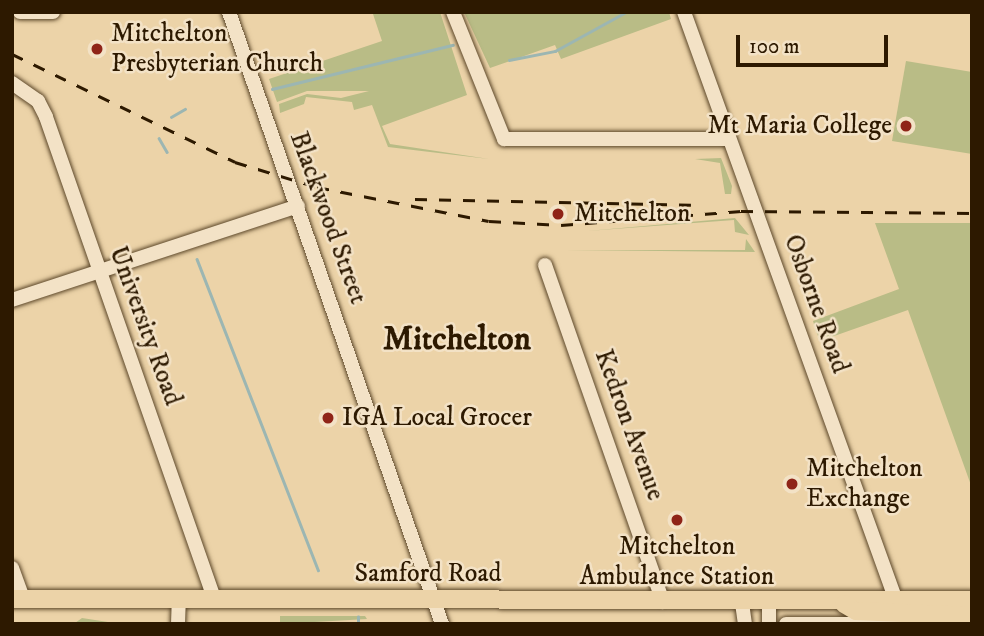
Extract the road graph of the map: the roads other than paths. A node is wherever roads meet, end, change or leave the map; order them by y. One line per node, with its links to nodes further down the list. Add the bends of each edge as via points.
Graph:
1 (20, 12): 5 (street)
2 (229, 12): 8 (street, Blackwood Street)
3 (453, 12): 7 (street, via 504,139)
4 (684, 12): 7 (street, Osborne Road)
5 (47, 15)
6 (12, 83): 10 (street, University Road, via 38,101 47,117)
7 (729, 139): 21 (street, Osborne Road)
8 (298, 206): 10 (street); 15 (street, Blackwood Street)
9 (545, 265): 18 (street, Kedron Avenue)
10 (100, 272): 11 (street); 14 (street, University Road)
11 (12, 300)
12 (12, 568): 16 (street)
13 (179, 598): 14 (main road, Samford Road); 16 (main road, Samford Road); 23 (street)
14 (214, 598): 15 (main road, Samford Road)
15 (438, 598): 18 (main road, Samford Road); 24 (street, Blackwood Street)
16 (18, 599)
17 (972, 600): 21 (main road, Samford Road)
18 (663, 603): 19 (main road, Samford Road)
19 (742, 603): 20 (main road, Samford Road); 25 (street)
20 (769, 603): 21 (main road, Samford Road, via 844,604 856,611); 26 (street)
21 (899, 612): 22 (main road, Samford Road); 27 (street, Samford Road)
22 (963, 618)
23 (178, 624)
24 (442, 624)
25 (745, 624)
26 (769, 624)
27 (786, 624)

